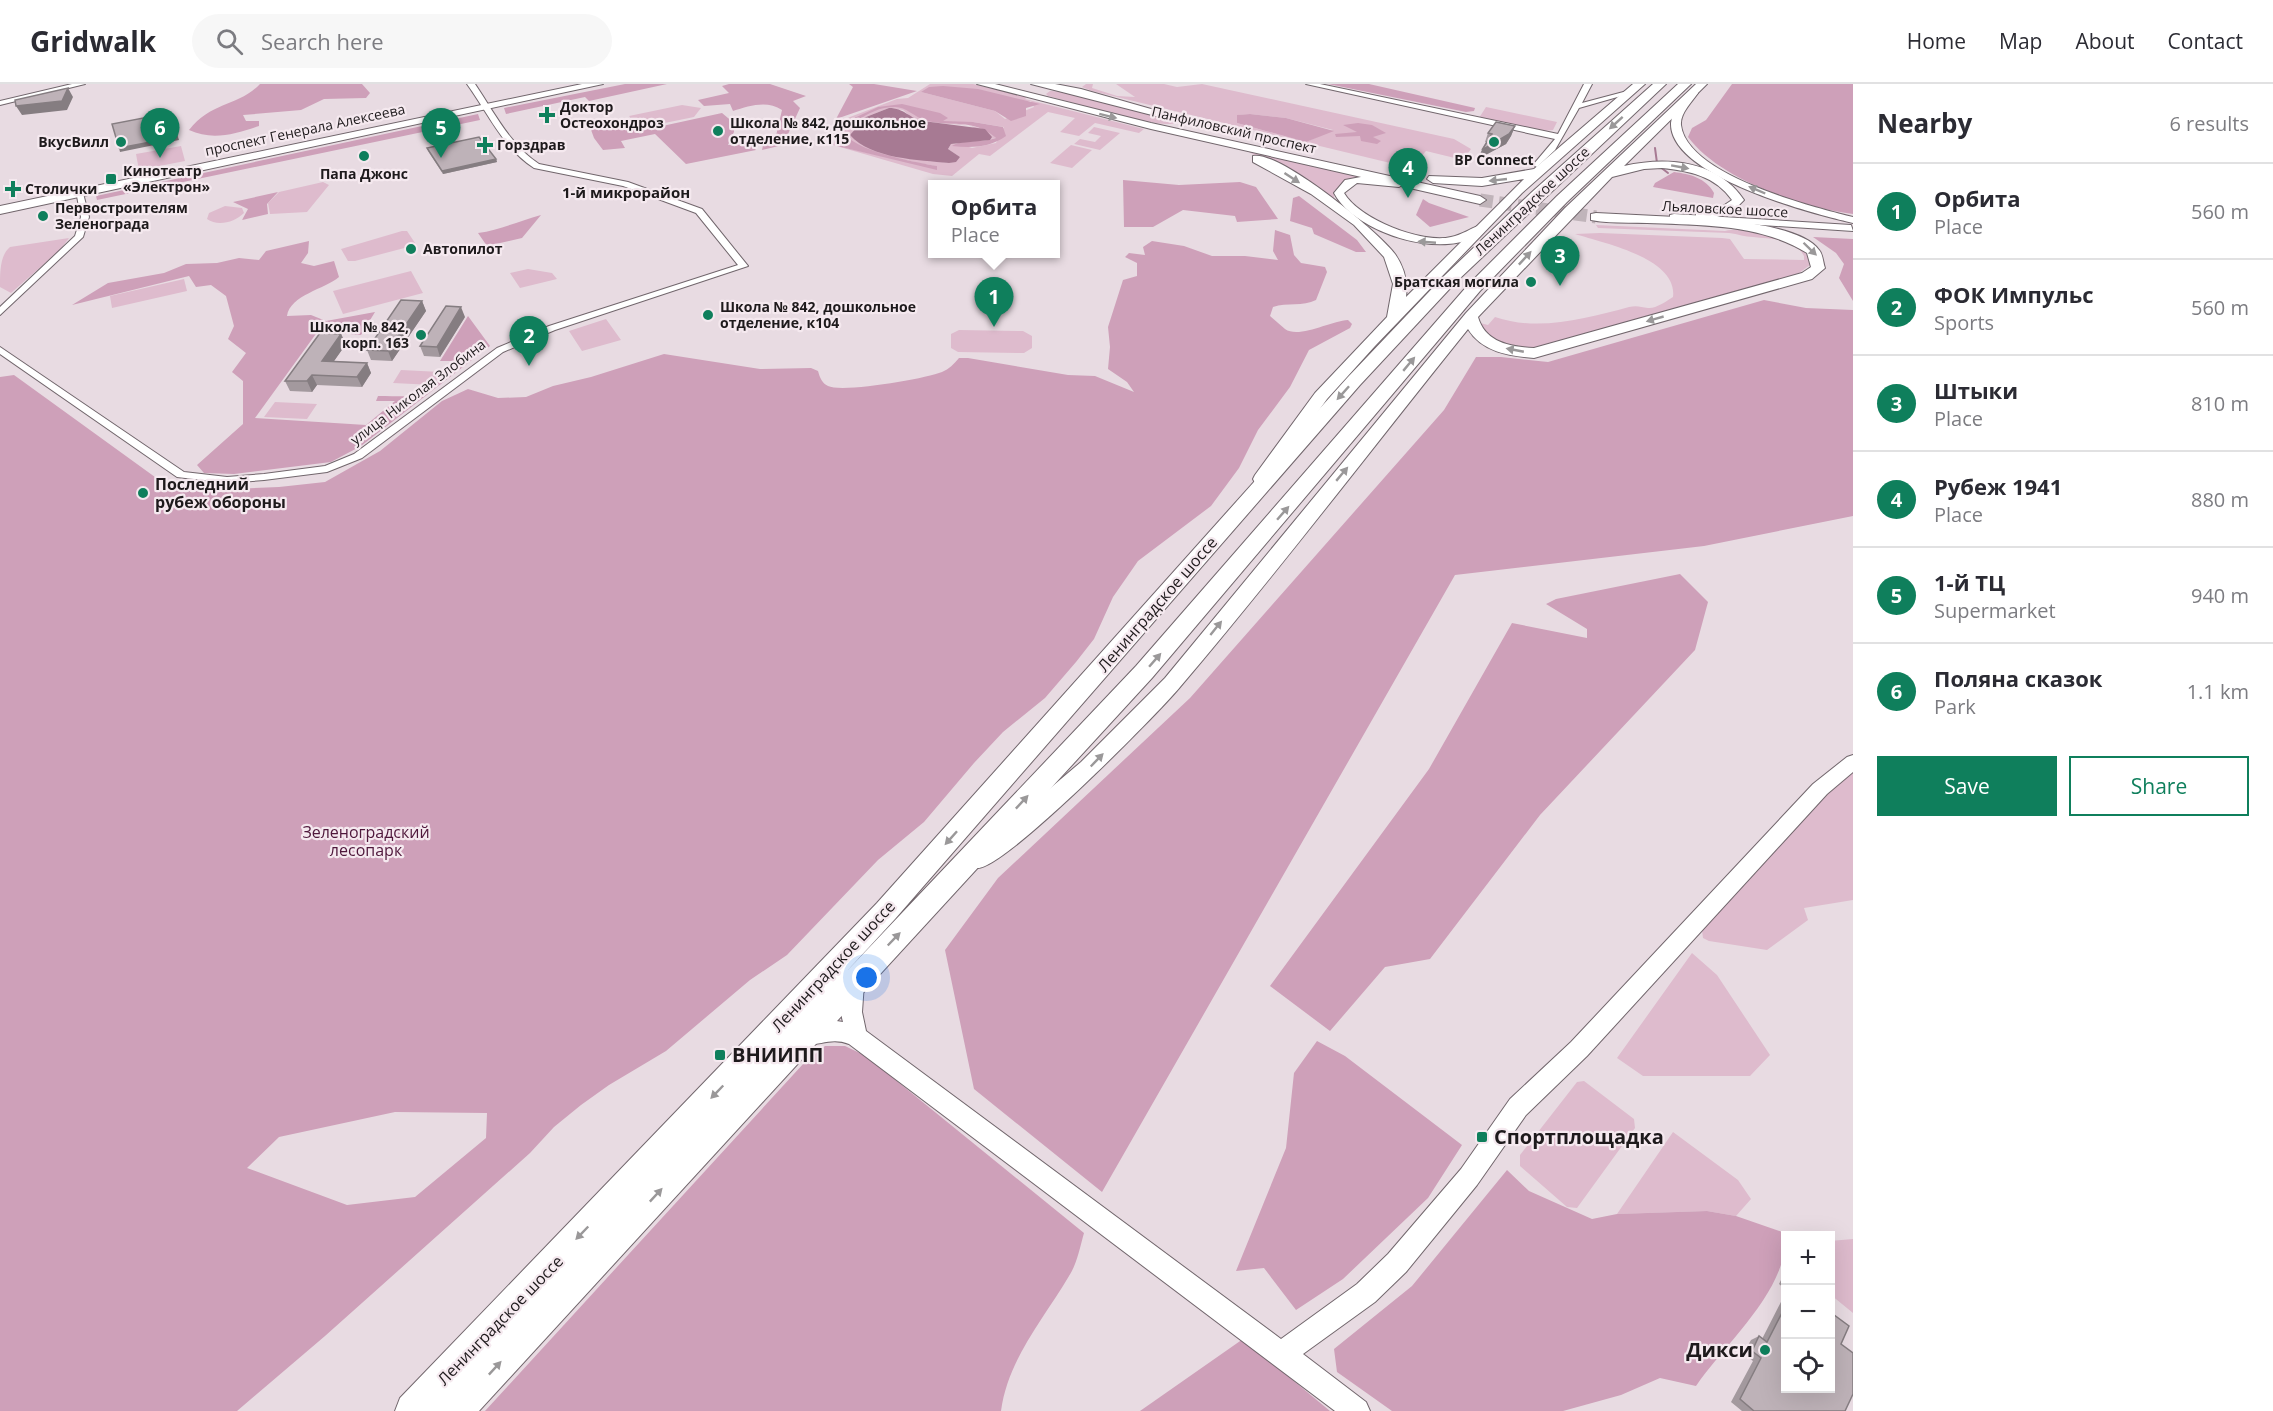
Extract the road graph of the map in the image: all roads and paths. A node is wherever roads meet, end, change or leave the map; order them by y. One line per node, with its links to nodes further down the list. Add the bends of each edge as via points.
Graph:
1 (81, 84): 15 (street)
2 (471, 84): 16 (street)
3 (598, 84): 16 (main road, проспект Генерала Алексеева)
4 (982, 84): 14 (main road, Панфиловский проспект)
5 (1036, 84): 12 (main road, Панфиловский проспект)
6 (1310, 84): 19 (street)
7 (1660, 84): 35 (highway, Ленинградское шоссе, one-way to 35, via 1450,279)
8 (1702, 84): 11 (main road, Ленинградское шоссе)
9 (1587, 86): 13 (street, via 1590,96); 17 (street)
10 (1636, 88): 13 (street); 21 (main road, Ленинградское шоссе)
11 (1689, 89): 22 (main road, Ленинградское шоссе); 27 (street, one-way to 11, via 1752,189 1690,152 1678,135 1676,123); 37 (highway, Ленинградское шоссе, one-way to 11, via 1144,672 1474,288 1562,199)
12 (1076, 91): 14 (main road, via 1042,92); 18 (main road, Панфиловский проспект)
13 (1608, 99): 17 (street)
14 (1051, 102): 20 (main road, Панфиловский проспект, one-way to 20)
15 (0, 103)
16 (487, 107): 24 (main road, проспект Генерала Алексеева); 34 (street, улица Николая Злобина, via 527,161 625,184 699,211 744,266 552,328 500,350 358,456 342,465 302,473 227,480 181,475)
17 (1576, 107): 19 (street)
18 (1190, 122): 21 (main road, one-way to 18, via 1531,175 1498,180 1433,179); 23 (main road, Панфиловский проспект, via 1301,155 1482,196)
19 (1558, 137): 21 (street)
20 (1200, 138): 23 (main road, Панфиловский проспект); 33 (main road, one-way to 33, via 1287,174 1368,231 1389,253 1398,272 1400,292)
21 (1541, 167): 29 (main road, Ленинградское шоссе)
22 (1604, 179): 26 (main road, one-way to 26, via 1629,166 1685,168 1723,182 1738,200 1717,214); 32 (main road, Ленинградское шоссе, one-way to 22)
23 (1399, 184): 29 (street, one-way to 23, via 1459,240 1442,243 1410,240 1361,214 1339,193 1348,183 1363,180)
24 (79, 193): 25 (main road, проспект Генерала Алексеева); 31 (street, via 85,217 79,237)
25 (0, 209)
26 (1674, 217): 28 (main road, Льяловское шоссе, via 1598,214); 30 (street, Льяловское шоссе)
27 (1853, 220)
28 (1736, 226): 30 (street, Льяловское шоссе); 32 (main road, one-way to 32, via 1769,230 1801,241 1819,258 1818,268 1798,278 1534,353 1491,343 1475,332)
29 (1481, 228): 33 (main road, Ленинградское шоссе)
30 (1853, 229)
31 (0, 312)
32 (1471, 316): 37 (main road, Ленинградское шоссе, one-way to 32, via 1008,838 1089,768 1172,683)
33 (1394, 318): 35 (main road, Ленинградское шоссе, via 1321,396)
34 (0, 350)
35 (1240, 509): 42 (highway, Ленинградское шоссе, one-way to 42, via 886,910)
36 (1853, 762): 41 (street, via 1820,789 1579,1049 1518,1107 1469,1178 1397,1263 1352,1305)
37 (953, 876): 38 (highway, Ленинградское шоссе, one-way to 37)
38 (854, 981): 39 (street, via 851,1012); 40 (highway, Ленинградское шоссе)
39 (857, 1037): 40 (street, via 827,1029); 41 (street)
40 (796, 1042): 43 (highway, Ленинградское шоссе, one-way to 40)
41 (1281, 1354): 44 (street)
42 (413, 1411)
43 (455, 1411)
44 (1357, 1411)

